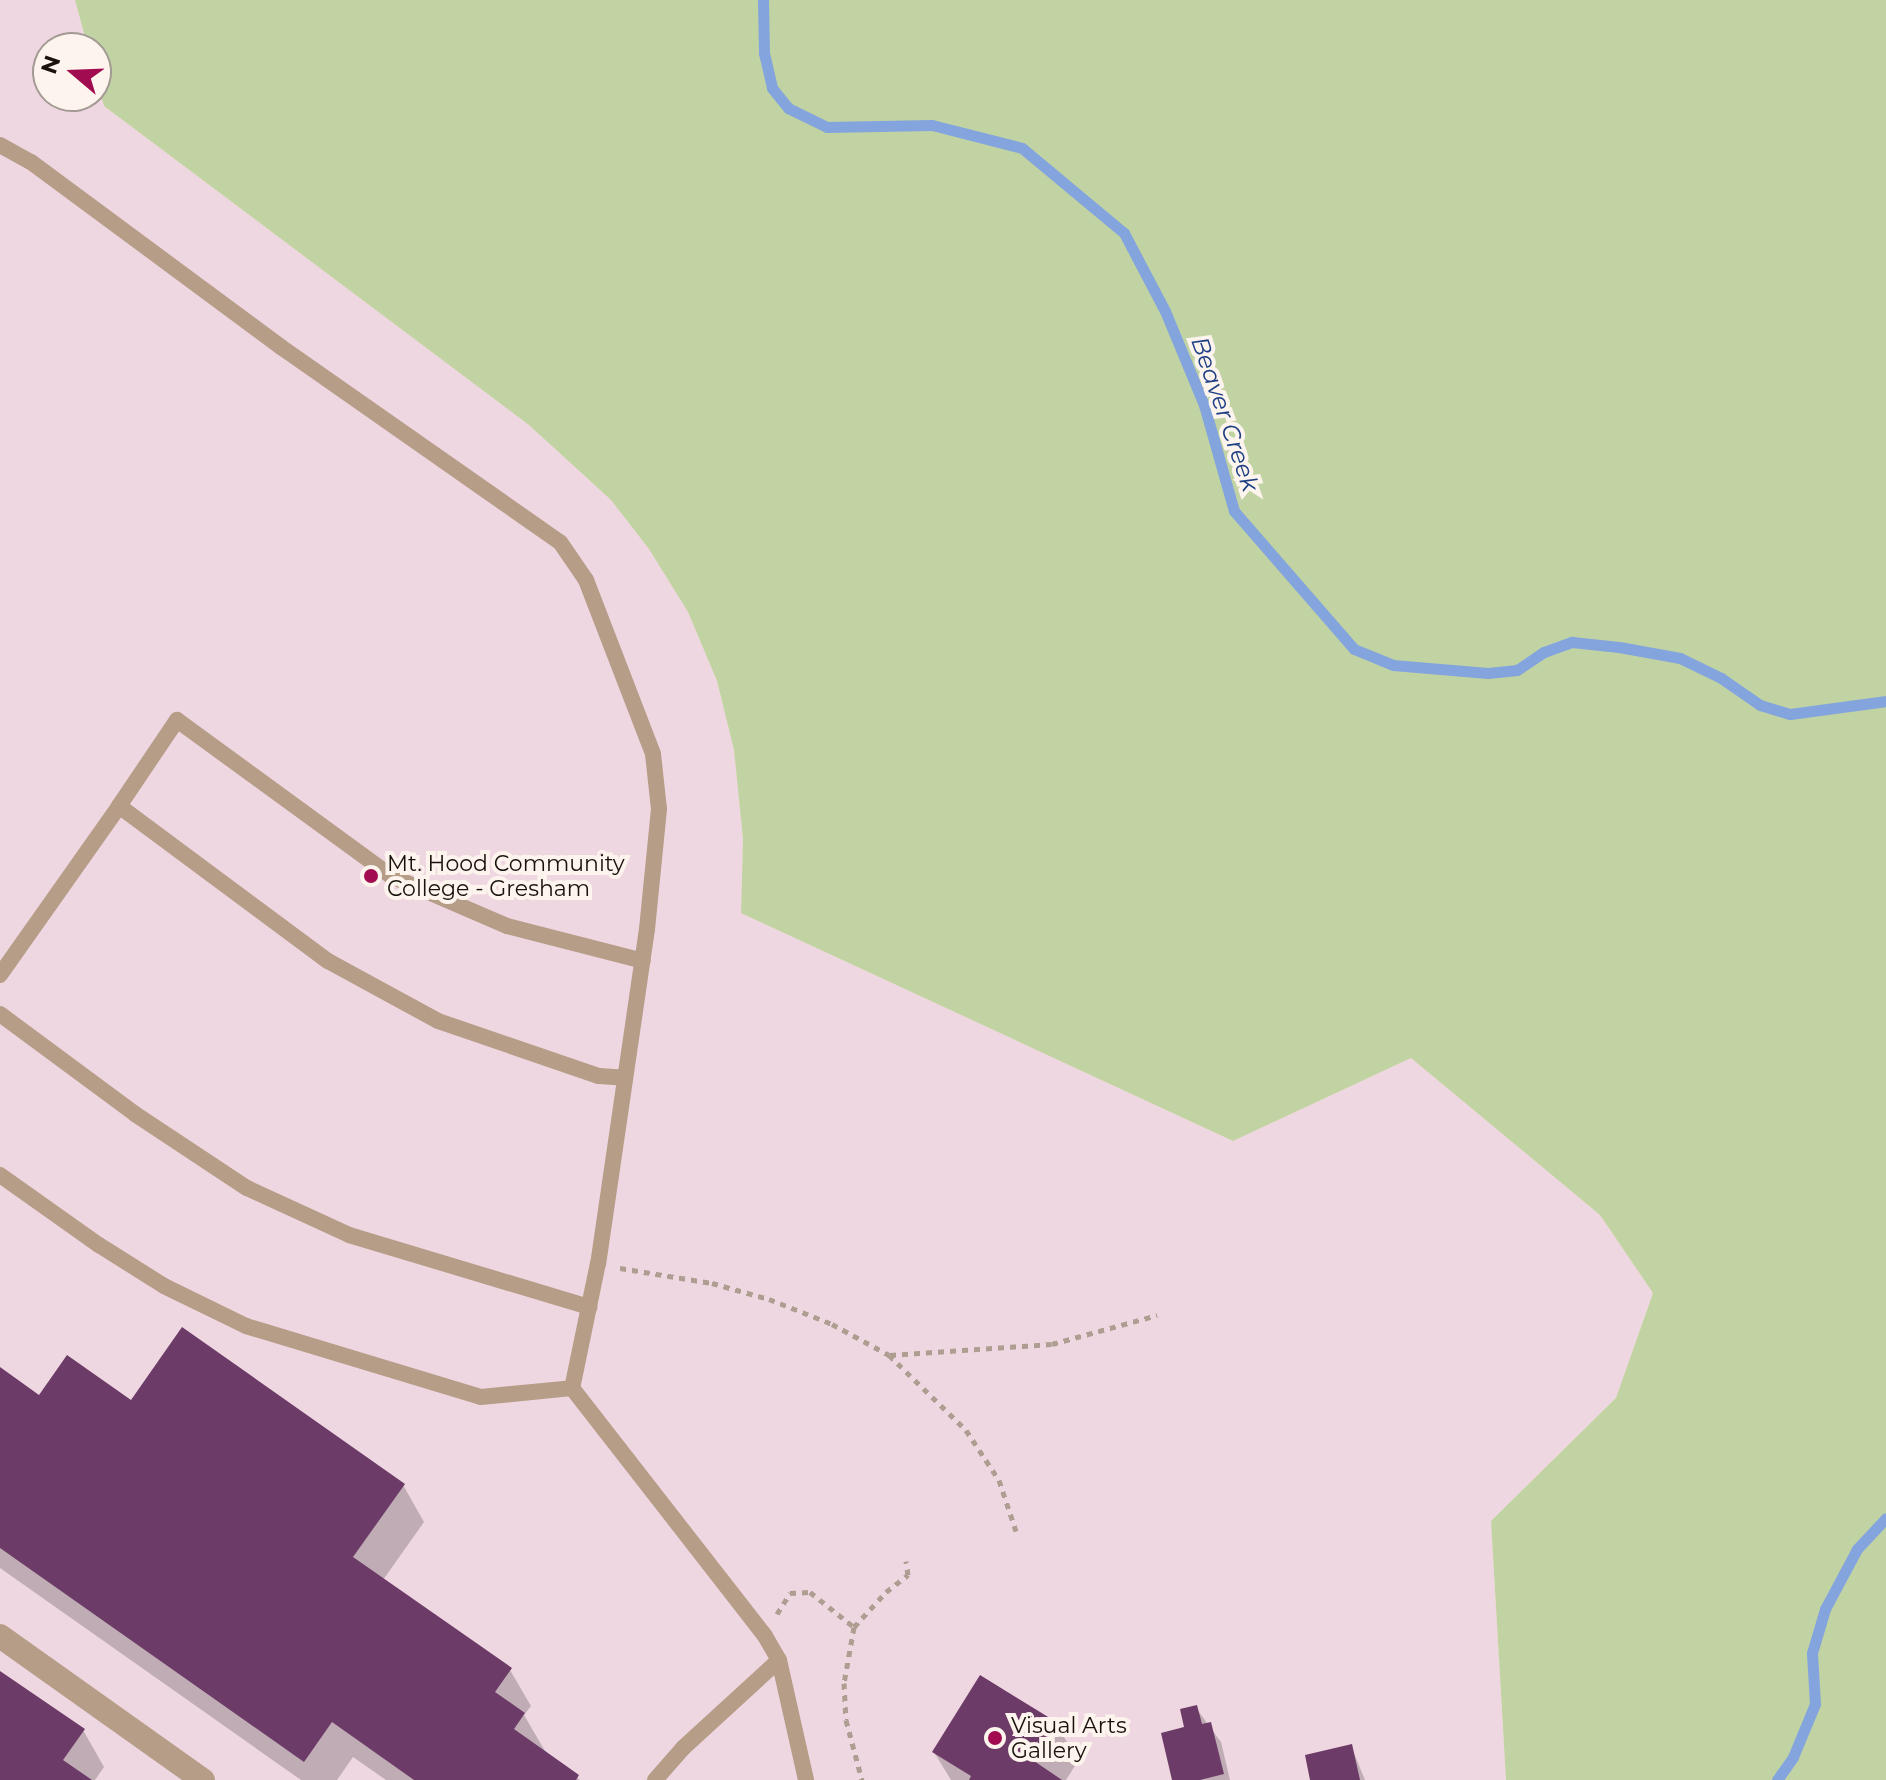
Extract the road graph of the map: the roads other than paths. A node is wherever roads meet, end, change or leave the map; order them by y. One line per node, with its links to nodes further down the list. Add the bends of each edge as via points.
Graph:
1 (0, 145): 3 (lane, via 31,162 281,347 560,542 586,580 653,754 659,809)
2 (119, 806): 3 (lane, via 177,720 391,876 507,926); 4 (lane); 6 (lane, via 328,961 438,1021 599,1076)
3 (643, 961): 6 (lane)
4 (0, 975)
5 (0, 1014): 8 (lane, via 135,1114 247,1188 349,1235)
6 (625, 1078): 8 (lane)
7 (0, 1175): 9 (lane, via 151,1278 246,1326 481,1397)
8 (589, 1307): 9 (lane)
9 (572, 1388): 11 (lane)
10 (0, 1636): 12 (street)
11 (779, 1660): 13 (lane); 14 (lane)
12 (203, 1780)
13 (655, 1780)
14 (806, 1780)

